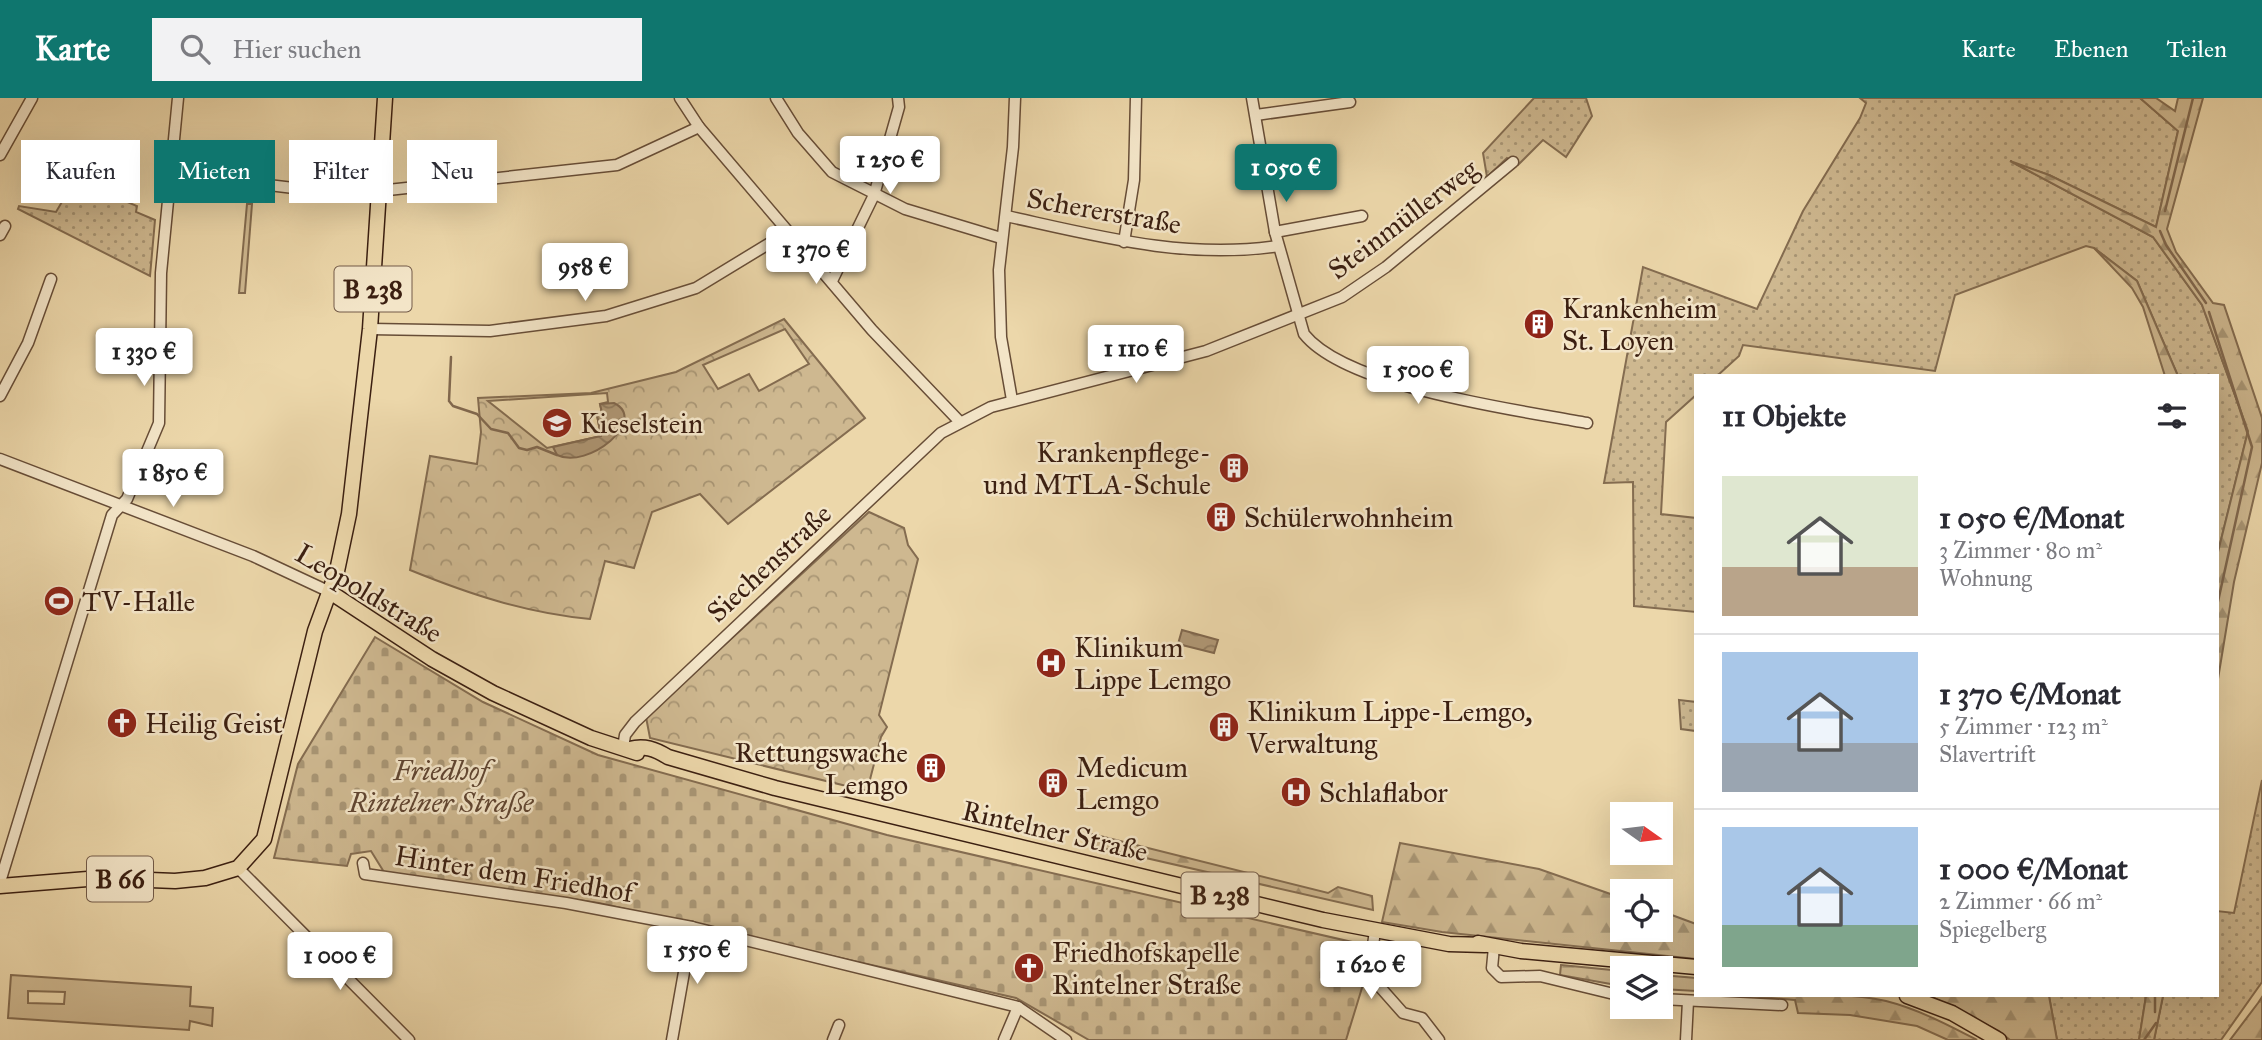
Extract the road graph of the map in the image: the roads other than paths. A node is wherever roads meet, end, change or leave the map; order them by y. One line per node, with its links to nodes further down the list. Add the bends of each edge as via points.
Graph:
1 (32, 98): 15 (street)
2 (178, 98): 13 (street)
3 (386, 98): 14 (main road, B 238)
4 (680, 98): 12 (street)
5 (776, 98): 18 (street, via 798,133 832,172)
6 (898, 98): 18 (street)
7 (1015, 98): 21 (street)
8 (1136, 98): 26 (street, via 1134,180)
9 (1252, 98): 11 (street)
10 (1350, 102): 11 (street)
11 (1256, 115): 24 (street)
12 (699, 127): 17 (street, via 618,165); 23 (street)
13 (172, 140)
14 (383, 140)
15 (0, 155)
16 (1513, 162): 30 (street, Steinmüllerweg, via 1386,267 1342,297)
17 (393, 189)
18 (874, 195): 25 (street); 29 (street)
19 (166, 203): 37 (street, via 159,423 127,499)
20 (379, 203): 31 (main road, B 238)
21 (1006, 216): 25 (street); 26 (street, Schererstraße)
22 (1362, 216): 24 (street)
23 (788, 232): 29 (street); 31 (street, via 696,288 606,316 490,331)
24 (1275, 232): 27 (street)
25 (1001, 238): 33 (street, via 1001,337)
26 (1124, 242): 27 (street, Schererstraße, via 1190,250)
27 (1278, 246): 30 (street)
28 (51, 279): 32 (street, via 28,343)
29 (832, 281): 34 (street)
30 (1298, 315): 33 (street, Steinmüllerweg, via 1206,351); 35 (street, via 1313,345 1340,362 1416,389)
31 (370, 329): 38 (main road, B 238, via 349,514)
32 (0, 396)
33 (1012, 400): 34 (street, Steinmüllerweg)
34 (959, 421): 40 (street, Siechenstraße, via 654,703 625,735)
35 (1587, 422)
36 (0, 459): 37 (street, Leopoldstraße)
37 (119, 506): 38 (street, Leopoldstraße, via 253,556); 43 (street, via 89,584)
38 (330, 592): 39 (main road, Leopoldstraße / B 238, via 432,659); 42 (main road, B 66, via 315,631 274,806 260,846)
39 (551, 720): 40 (main road, Rintelner Straße / B 238)
40 (627, 748): 45 (main road, Rintelner Straße / B 238, via 649,748 801,794)
41 (363, 863): 44 (street, Hinter dem Friedhof, via 365,874 566,903)
42 (238, 868): 43 (main road, B 66, via 175,881 100,878); 55 (street)
43 (0, 884)
44 (692, 928): 53 (street, Hinter dem Friedhof); 56 (street)
45 (1375, 931): 46 (main road, Rintelner Straße / B 238); 60 (street, via 1371,959 1380,987 1403,1013 1422,1018)
46 (1489, 946): 47 (main road, Rintelner Straße / B 238); 48 (street, via 1492,968 1501,977 1540,976)
47 (1694, 967)
48 (1610, 993)
49 (1910, 997): 62 (main road, via 1952,1013)
50 (1673, 1000): 51 (street)
51 (1688, 1001): 52 (street); 61 (street)
52 (1782, 1005)
53 (1018, 1007): 58 (street); 59 (street, Hinter dem Friedhof)
54 (839, 1025): 57 (street)
55 (409, 1040)
56 (672, 1040)
57 (834, 1040)
58 (1004, 1040)
59 (1066, 1040)
60 (1438, 1040)
61 (1686, 1040)
62 (1999, 1040)

